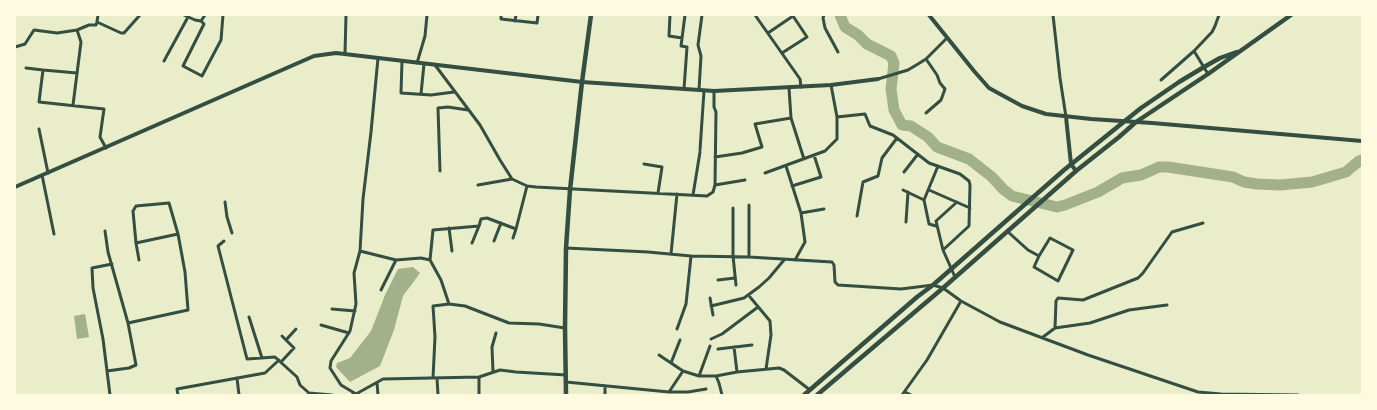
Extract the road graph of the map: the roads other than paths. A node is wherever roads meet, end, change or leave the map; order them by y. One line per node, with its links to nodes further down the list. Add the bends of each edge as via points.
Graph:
1 (98, 15): 23 (street)
2 (140, 15): 23 (street, via 124,33)
3 (205, 15): 21 (street)
4 (223, 15): 21 (street, via 221,40 202,76 183,66 204,24)
5 (346, 15): 33 (street)
6 (428, 15): 38 (street)
7 (501, 15): 22 (street, via 501,19)
8 (516, 15): 22 (street)
9 (538, 15): 22 (street, via 537,23)
10 (591, 15): 48 (main road)
11 (670, 15): 26 (street, via 669,36)
12 (685, 15): 26 (street)
13 (702, 15): 53 (street, via 698,45 702,56)
14 (755, 15): 25 (street)
15 (824, 15): 31 (street, via 825,28)
16 (929, 15): 27 (street)
17 (1053, 15): 61 (street)
18 (1219, 15): 30 (street, via 1212,32)
19 (186, 16): 21 (street); 36 (street)
20 (1288, 16): 29 (main road)
21 (201, 21)
22 (515, 21)
23 (97, 22): 24 (street)
24 (77, 30): 28 (street, via 57,33 34,30 25,44); 44 (street, via 81,42)
25 (768, 33): 32 (street); 32 (street, via 793,16 807,36)
26 (682, 38): 52 (street, via 681,46 687,47)
27 (947, 38): 35 (street); 61 (street, via 989,88 1022,106)
28 (15, 47)
29 (1242, 49): 41 (main road); 45 (main road)
30 (1194, 51): 41 (street); 47 (street)
31 (838, 52)
32 (782, 53): 50 (street, via 800,79)
33 (345, 54): 34 (street); 68 (street, via 314,56)
34 (378, 58): 37 (street); 126 (street)
35 (926, 59): 46 (street, via 908,70); 59 (street, via 945,89 941,100)
36 (164, 61)
37 (402, 61): 38 (street); 56 (street, via 401,93)
38 (417, 63): 39 (street)
39 (424, 64): 40 (street); 56 (street)
40 (435, 65): 48 (street); 55 (street)
41 (1204, 67): 45 (street); 63 (main road)
42 (26, 68): 43 (street)
43 (43, 70): 44 (street); 57 (street, via 39,102)
44 (77, 73): 57 (street)
45 (1208, 74): 64 (main road)
46 (878, 79): 49 (street)
47 (1161, 80)
48 (582, 82): 52 (street); 90 (main road)
49 (830, 86): 50 (street); 60 (street)
50 (801, 87): 51 (street)
51 (788, 88): 54 (street); 62 (street)
52 (684, 89): 53 (street)
53 (702, 90): 54 (street); 96 (street, via 700,151)
54 (714, 91): 71 (street)
55 (454, 92): 56 (street); 58 (street)
56 (421, 94)
57 (73, 106): 68 (street, via 104,109 100,137)
58 (468, 110): 77 (street, via 448,106 438,108); 83 (street)
59 (926, 113)
60 (837, 117): 66 (street, via 865,114 870,126); 70 (street, via 837,139 825,151)
61 (1066, 117): 63 (street); 74 (street)
62 (791, 118): 71 (street, via 755,124 762,147); 72 (street)
63 (1124, 122): 64 (street); 74 (main road)
64 (1136, 122): 67 (street); 78 (main road)
65 (39, 129): 79 (street)
66 (898, 138): 69 (street); 105 (street, via 882,158 878,176 863,182)
67 (1362, 141)
68 (106, 148): 79 (street)
69 (918, 154): 76 (street); 80 (street)
70 (814, 155): 72 (street); 88 (street, via 821,177)
71 (715, 157): 85 (street)
72 (804, 159): 75 (street)
73 (644, 164): 94 (street, via 662,167)
74 (1071, 164): 78 (street); 138 (main road)
75 (786, 166): 81 (street); 88 (street)
76 (938, 166): 92 (street); 102 (street, via 969,181)
77 (440, 171)
78 (1076, 171): 114 (main road)
79 (48, 172): 82 (street)
80 (904, 172)
81 (765, 173)
82 (42, 175): 89 (street); 116 (street)
83 (512, 179): 86 (street); 87 (street)
84 (745, 180): 85 (street)
85 (715, 184): 96 (street, via 714,192 707,196)
86 (478, 185)
87 (527, 186): 90 (street); 112 (street)
88 (792, 186): 104 (street)
89 (15, 187)
90 (570, 190): 94 (street); 123 (main road)
91 (903, 190): 93 (street)
92 (929, 190): 97 (street); 99 (street)
93 (908, 192): 97 (street); 106 (street)
94 (658, 193): 95 (street)
95 (677, 194): 96 (street); 127 (street)
96 (693, 195)
97 (924, 200): 110 (street, via 928,224)
98 (225, 202): 115 (street)
99 (957, 202): 102 (street); 110 (street, via 936,221)
100 (749, 205): 131 (street)
101 (733, 208): 129 (street)
102 (970, 208): 124 (street, via 970,226)
103 (824, 209): 104 (street)
104 (800, 213): 136 (street, via 805,242)
105 (857, 216)
106 (906, 222)
107 (501, 223): 109 (street, via 487,218 481,219); 112 (street); 120 (street)
108 (1203, 223): 161 (street, via 1172,232 1138,278 1083,300 1058,298)
109 (479, 226): 111 (street); 122 (street)
110 (936, 226): 124 (street)
111 (449, 228): 125 (street); 135 (street, via 433,230)
112 (516, 229): 118 (street)
113 (105, 231): 137 (street)
114 (1007, 231): 130 (street); 139 (main road)
115 (232, 233)
116 (54, 234)
117 (178, 234): 121 (street); 121 (street, via 169,203 136,206 133,211); 157 (street, via 188,310)
118 (513, 238)
119 (224, 241): 175 (street, via 218,246 247,359)
120 (494, 241)
121 (136, 243): 133 (street)
122 (472, 243)
123 (566, 248): 127 (street); 159 (main road)
124 (943, 250): 138 (street)
125 (452, 251)
126 (360, 252): 134 (street); 154 (street, via 354,273)
127 (671, 254): 128 (street)
128 (691, 256): 129 (street); 160 (street, via 686,304)
129 (733, 256): 131 (street); 140 (street)
130 (1039, 256): 130 (street, via 1050,238 1073,250 1058,281 1034,267)
131 (749, 257): 132 (street)
132 (784, 259): 136 (street); 151 (street, via 760,287 744,298)
133 (139, 260)
134 (396, 260): 135 (street); 145 (street)
135 (430, 260): 149 (street)
136 (795, 260): 143 (street, via 832,262 838,285 902,289)
137 (112, 264): 157 (street); 179 (street, via 92,268)
138 (952, 268): 139 (street); 143 (main road)
139 (955, 277): 144 (main road)
140 (735, 278): 141 (street); 142 (street)
141 (718, 280)
142 (736, 285)
143 (933, 285): 144 (street); 194 (main road)
144 (943, 288): 148 (street); 213 (main road)
145 (381, 290)
146 (750, 297): 152 (street)
147 (710, 298): 151 (street)
148 (961, 301): 166 (street, via 1000,322); 197 (street)
149 (449, 304): 159 (street, via 465,306 509,323); 188 (street, via 433,306)
150 (1167, 305): 161 (street, via 1129,310 1090,323)
151 (711, 306): 155 (street)
152 (758, 307): 167 (street); 178 (street, via 770,321)
153 (332, 309): 154 (street)
154 (354, 311): 163 (street)
155 (713, 314)
156 (249, 317): 175 (street)
157 (128, 323): 179 (street, via 136,365)
158 (321, 325): 163 (street)
159 (565, 328): 183 (main road)
160 (677, 328)
161 (1055, 328): 166 (street)
162 (296, 329): 168 (street)
163 (349, 333): 204 (street, via 330,368 341,385)
164 (496, 333): 180 (street, via 492,347)
165 (282, 336): 168 (street)
166 (1043, 338): 198 (street)
167 (711, 339)
168 (286, 340): 176 (street, via 294,348)
169 (680, 340): 177 (street)
170 (752, 344): 172 (street)
171 (710, 346): 184 (street)
172 (734, 347): 173 (street); 182 (street)
173 (718, 349)
174 (659, 355): 177 (street)
175 (262, 358): 176 (street, via 275,357)
176 (280, 361): 187 (street, via 265,373); 199 (street)
177 (671, 363): 181 (street)
178 (766, 368): 182 (street); 194 (street, via 784,370)
179 (107, 371): 200 (street)
180 (493, 372): 183 (street); 186 (street)
181 (683, 372): 184 (street); 195 (street)
182 (737, 372): 185 (street)
183 (566, 375): 189 (main road)
184 (699, 376): 185 (street)
185 (716, 376): 211 (street)
186 (479, 377): 188 (street); 207 (street)
187 (236, 378): 201 (street, via 177,389); 202 (street)
188 (435, 378): 190 (street, via 383,379); 206 (street)
189 (566, 382): 191 (street); 208 (main road)
190 (376, 383): 204 (street); 205 (street)
191 (605, 386): 192 (street); 209 (street)
192 (639, 389): 195 (street); 210 (street)
193 (706, 389): 196 (street)
194 (810, 390): 212 (main road)
195 (669, 392): 196 (street)
196 (688, 393)
197 (904, 393): 214 (street)
198 (1198, 393): 215 (street)
199 (308, 394): 203 (street)
200 (110, 395)
201 (178, 395)
202 (239, 395)
203 (332, 395)
204 (354, 395)
205 (378, 395)
206 (438, 395)
207 (479, 395)
208 (566, 395)
209 (605, 395)
210 (639, 395)
211 (722, 395)
212 (804, 395)
213 (817, 395)
214 (910, 395)
215 (1297, 395)

